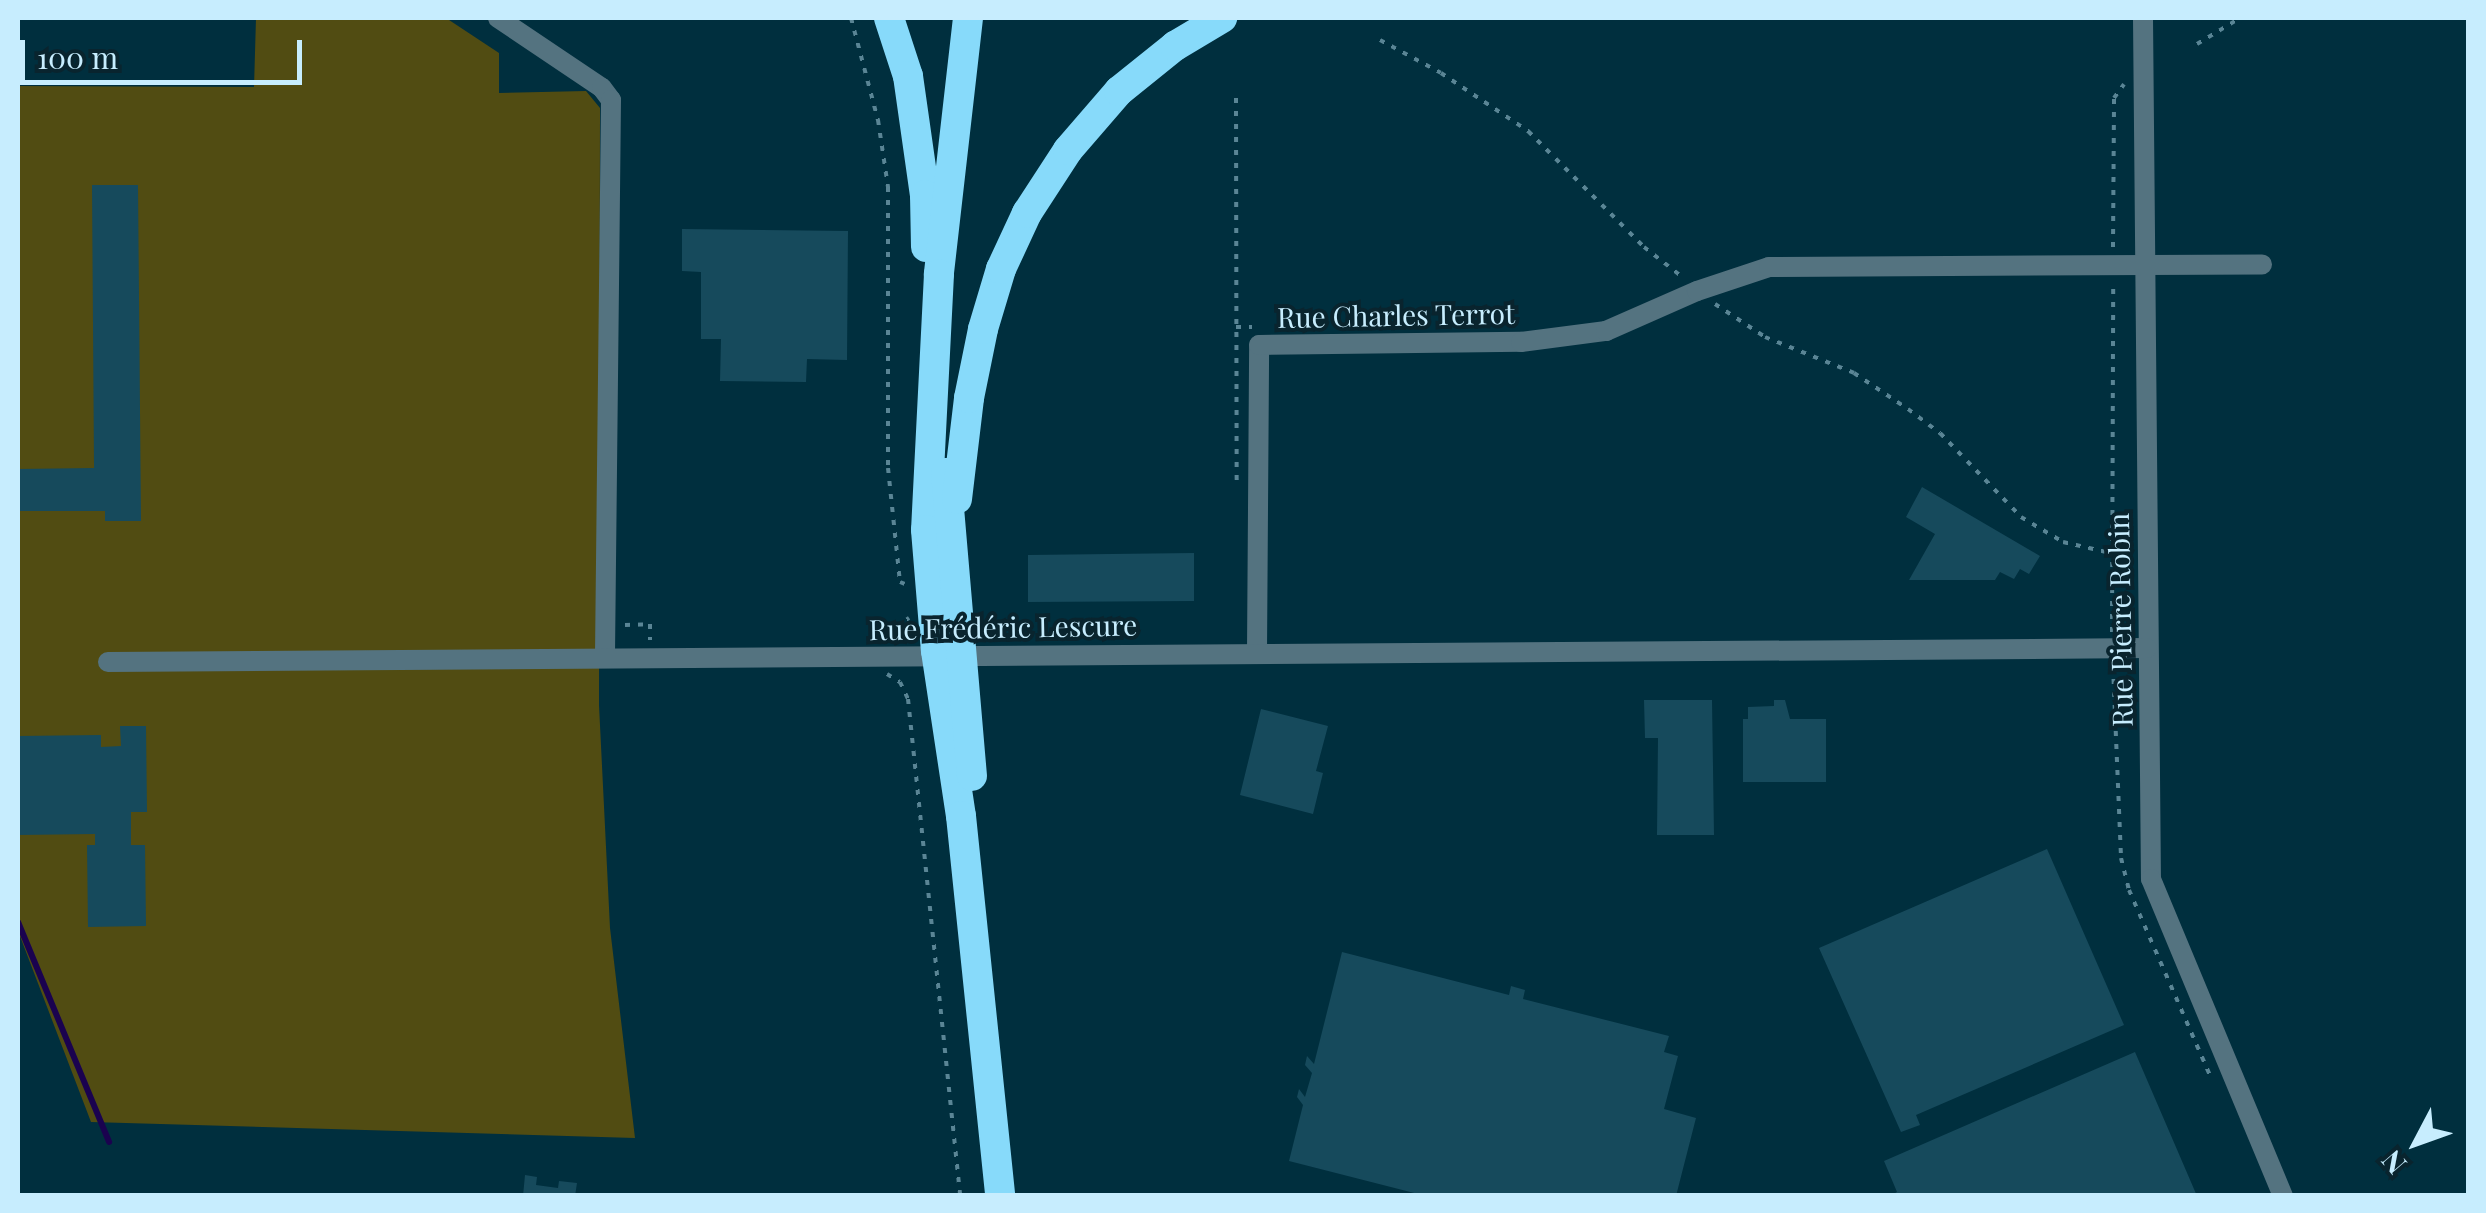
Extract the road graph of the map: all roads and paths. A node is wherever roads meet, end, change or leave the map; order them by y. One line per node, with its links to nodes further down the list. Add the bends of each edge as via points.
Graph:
1 (498, 18): 24 (street, via 611,100)
2 (889, 18): 17 (highway, via 908,76 925,195)
3 (968, 18): 17 (highway)
4 (984, 18): 20 (highway, via 945,386)
5 (1222, 18): 20 (highway, via 1148,66 1106,105 1056,166 1020,228 1001,269 976,362)
6 (2142, 18): 12 (street, Rue Pierre Robin)
7 (2240, 18): 9 (path)
8 (1380, 40): 13 (path, via 1528,132 1684,278)
9 (2197, 44)
10 (1236, 98): 15 (path)
11 (2262, 264): 12 (street, Rue Charles Terrot)
12 (2144, 266): 14 (street, Rue Charles Terrot, via 1769,268); 21 (street, Rue Pierre Robin)
13 (1668, 286)
14 (1697, 291): 19 (path, via 1764,337 1854,373 1908,409 2021,518 2063,542); 22 (street, Rue Charles Terrot, via 1606,330 1522,342 1258,345)
15 (1236, 327): 16 (path); 18 (path)
16 (1255, 327)
17 (932, 375): 20 (highway)
18 (1237, 499)
19 (2111, 553)
20 (940, 560): 23 (highway)
21 (2147, 648): 22 (street, Rue Frédéric Lescure); 28 (street, Rue Pierre Robin, via 2150,879)
22 (1257, 652): 23 (street, Rue Frédéric Lescure)
23 (949, 655): 24 (street, Rue Frédéric Lescure); 26 (highway); 27 (highway, via 974,797)
24 (605, 657): 25 (street, Rue Frédéric Lescure)
25 (108, 662)
26 (1000, 1196)
27 (1015, 1196)
28 (2283, 1196)

